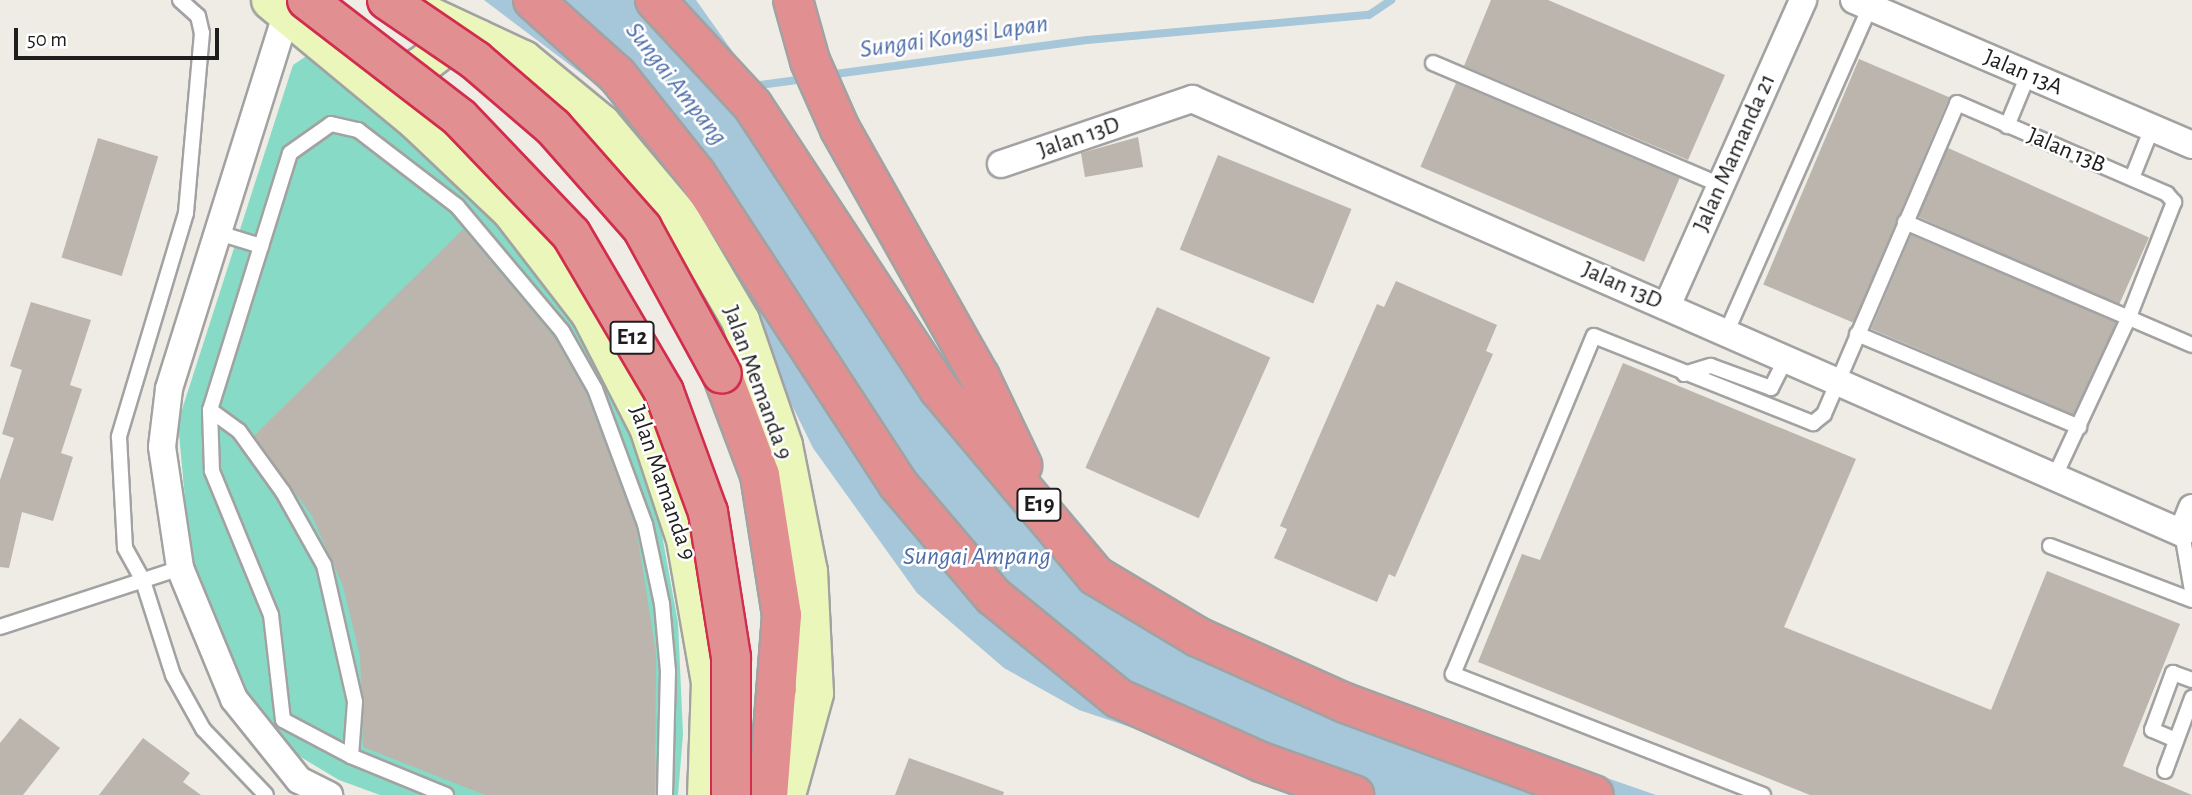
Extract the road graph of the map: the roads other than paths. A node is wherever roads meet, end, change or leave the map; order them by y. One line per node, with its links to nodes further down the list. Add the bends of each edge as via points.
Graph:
1 (180, 0): 41 (lane, via 198,16 202,33 186,213 119,437 125,548)
2 (387, 0): 56 (highway, E12, bridge, via 475,60 553,127 642,228 722,374 760,475 782,615)
3 (393, 0): 11 (street, Jalan Memanda 9)
4 (533, 0): 58 (highway, via 617,75 696,174 898,484 993,596 1118,698 1261,762)
5 (655, 0): 14 (highway, E19)
6 (685, 0): 14 (highway)
7 (793, 0): 37 (highway, via 810,61 840,129 979,377)
8 (1803, 0): 21 (street, Jalan Mamanda 21)
9 (288, 3): 15 (street, Jalan Mamanda 9); 23 (street); 55 (highway, E12, bridge, via 460,118 571,234 664,392 708,512 731,658)
10 (1862, 4): 13 (street, Jalan 13A); 27 (lane)
11 (485, 38): 15 (street, via 446,47 420,66 411,92); 57 (street, Jalan Memanda 9, via 523,59 601,122 679,216 740,320 783,445 808,571 814,693)
12 (1433, 63): 21 (lane)
13 (2028, 75): 16 (lane); 17 (street, Jalan 13A)
14 (753, 106): 37 (highway, E19, via 939,389)
15 (415, 120): 54 (street, Jalan Mamanda 9, via 516,216 590,314 648,427 685,540 704,631 711,741)
16 (2007, 126): 20 (lane, Jalan 13B); 22 (lane, Jalan 13B, via 1957,103)
17 (2152, 128): 18 (street, Jalan 13A); 20 (lane)
18 (2192, 145)
19 (1001, 164): 25 (street, Jalan 13D, via 1192,99)
20 (2132, 178): 26 (lane, Jalan 13B, via 2174,202)
21 (1721, 185): 25 (street, Jalan Mamanda 21)
22 (1905, 222): 26 (lane); 28 (lane, Jalan 13B)
23 (222, 234): 24 (lane); 40 (street, via 164,419 162,447)
24 (261, 246): 33 (lane); 53 (lane, via 290,153 331,124 358,130 457,206 562,331 611,425 645,524 662,604 668,671)
25 (1667, 306): 27 (street, Jalan 13D)
26 (2129, 317): 29 (lane); 34 (lane, Jalan 13B)
27 (1727, 331): 30 (street, Jalan 13D)
28 (1857, 334): 32 (lane, Jalan 13B); 34 (lane)
29 (2192, 345)
30 (1787, 357): 31 (lane, via 1771,388 1712,366); 32 (street, Jalan 13D)
31 (1684, 374): 32 (lane, Jalan 13B, via 1814,423 1824,414); 60 (lane, via 1594,337 1453,674)
32 (1837, 379): 35 (street, Jalan 13D)
33 (209, 410): 48 (lane, via 239,431 284,492 324,565 355,702); 48 (lane, via 212,471 271,615 283,720)
34 (2079, 427): 35 (lane, Jalan 13B)
35 (2055, 476): 38 (street, Jalan 13D)
36 (2192, 509): 38 (street)
37 (1043, 510): 59 (highway, E19, via 1096,576 1198,637 1345,703)
38 (2182, 533): 42 (lane)
39 (2050, 546): 43 (lane)
40 (180, 568): 41 (lane); 51 (street, via 234,699 299,780)
41 (143, 581): 44 (lane); 50 (lane, via 173,675 203,729)
42 (2192, 591)
43 (2192, 600)
44 (0, 627)
45 (2192, 680): 47 (lane, via 2173,673 2152,730)
46 (2192, 698): 47 (lane)
47 (2176, 740): 49 (lane)
48 (351, 757): 52 (lane)
49 (2165, 771)
50 (266, 795)
51 (329, 795)
52 (446, 795)
53 (665, 795)
54 (706, 795)
55 (731, 795)
56 (768, 795)
57 (786, 795)
58 (1354, 795)
59 (1594, 795)
60 (1763, 795)

